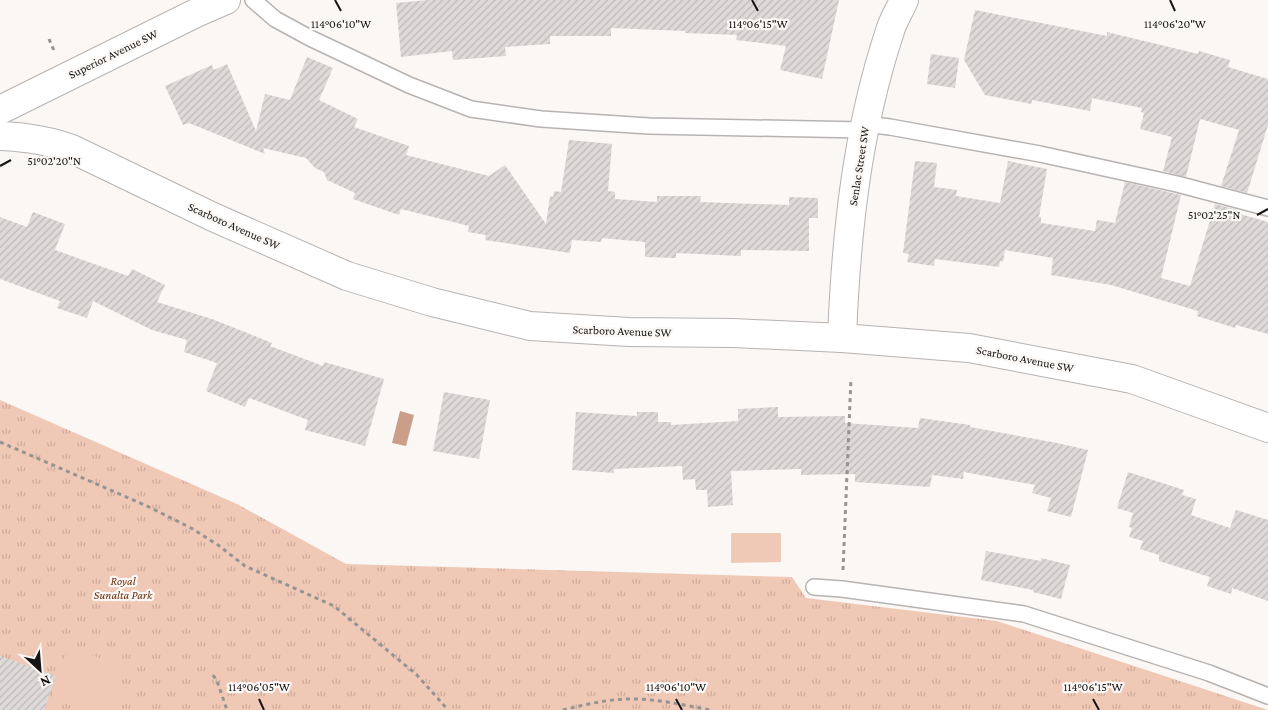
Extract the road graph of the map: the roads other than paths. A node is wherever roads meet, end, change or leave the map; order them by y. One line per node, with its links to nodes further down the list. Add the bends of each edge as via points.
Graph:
1 (226, 0): 4 (street, Superior Avenue SW)
2 (253, 0): 5 (lane, via 275,19 310,38 409,85 471,109 541,119 649,126)
3 (904, 0): 5 (street, Senlac Street SW, via 890,30)
4 (0, 110)
5 (864, 127): 7 (lane, via 890,127 1040,154); 8 (street, Senlac Street SW, via 848,238)
6 (0, 136): 8 (street, Scarboro Avenue SW, via 55,142 347,276 521,324 629,332)
7 (1268, 208)
8 (842, 338): 9 (street, Scarboro Avenue SW, via 969,348 1132,379)
9 (1268, 428)
10 (814, 587): 11 (lane, via 1024,614 1209,673)
11 (1268, 696)

